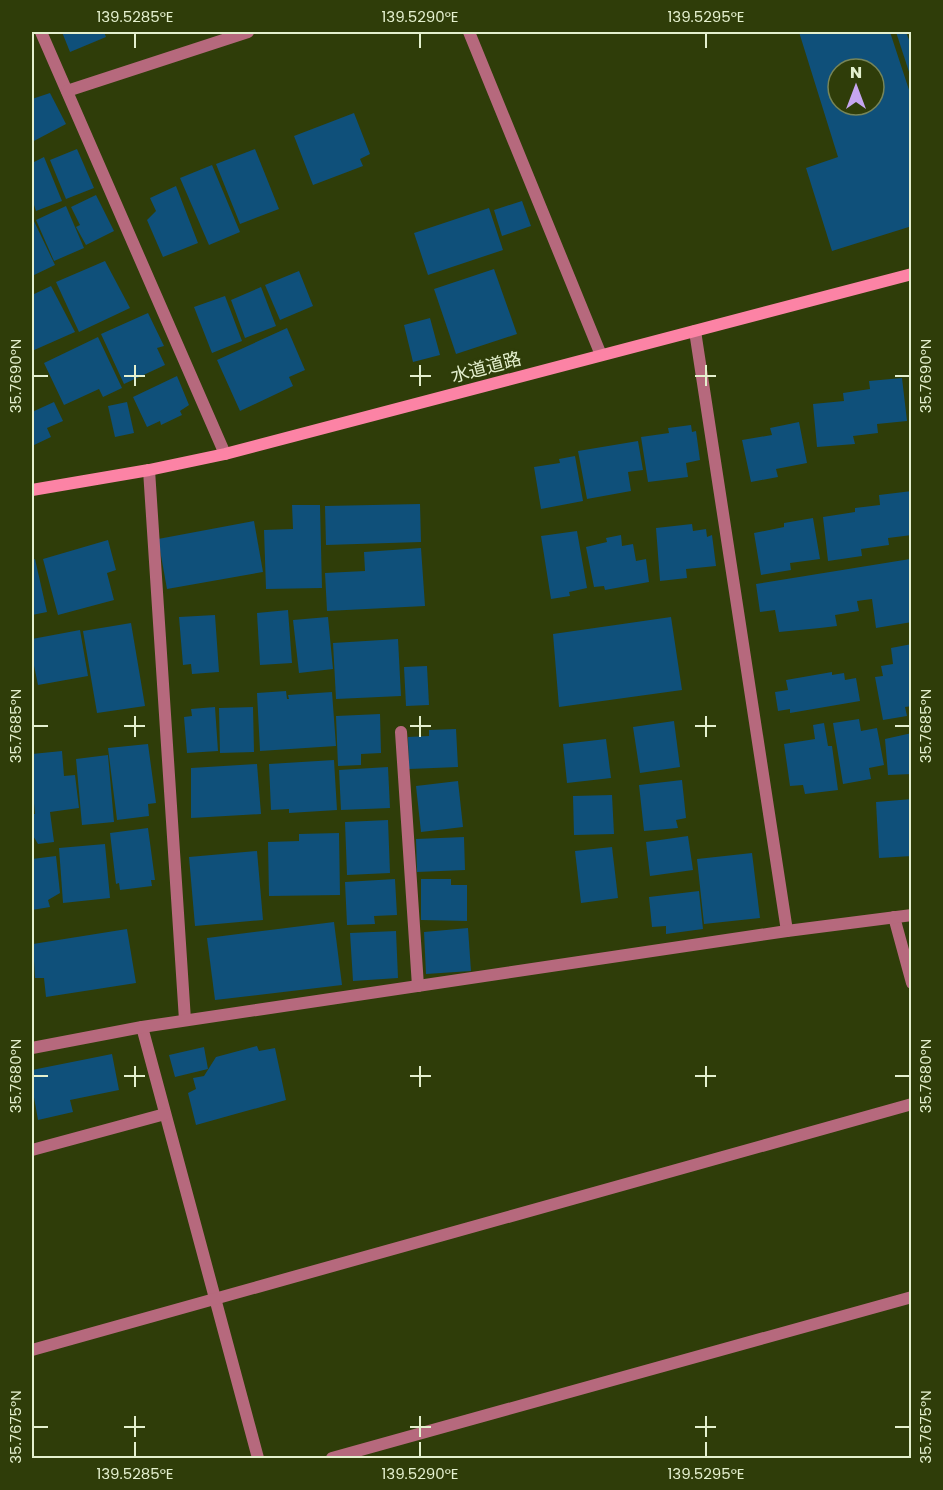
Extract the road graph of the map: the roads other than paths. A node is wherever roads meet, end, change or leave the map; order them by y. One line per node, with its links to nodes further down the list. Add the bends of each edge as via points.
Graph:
1 (41, 32): 4 (street)
2 (248, 32): 4 (street)
3 (469, 32): 7 (street)
4 (67, 91): 8 (street)
5 (912, 274): 6 (street, 水道道路)
6 (695, 331): 7 (street, 水道道路); 14 (street)
7 (601, 356): 8 (street, 水道道路)
8 (225, 453): 9 (street, 水道道路)
9 (149, 470): 10 (street, 水道道路); 17 (street)
10 (32, 490)
11 (401, 732): 16 (street)
12 (912, 915): 13 (street)
13 (894, 917): 14 (street); 15 (street)
14 (787, 931): 16 (street)
15 (912, 983)
16 (418, 986): 17 (street)
17 (185, 1020): 18 (street)
18 (141, 1027): 19 (street); 21 (street)
19 (32, 1048)
20 (912, 1104): 24 (street)
21 (165, 1114): 22 (street); 24 (street)
22 (32, 1150)
23 (912, 1297): 27 (street)
24 (215, 1298): 25 (street); 26 (street)
25 (32, 1350)
26 (258, 1458)
27 (333, 1458)

